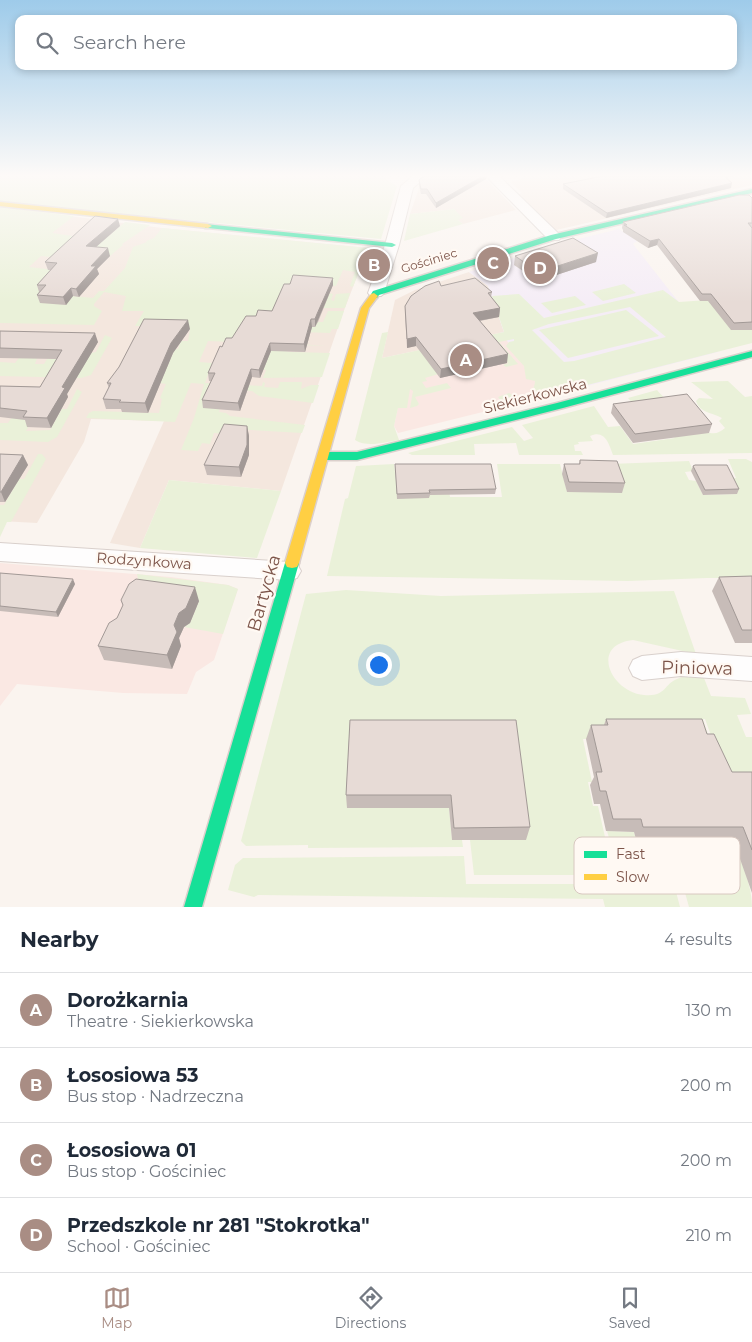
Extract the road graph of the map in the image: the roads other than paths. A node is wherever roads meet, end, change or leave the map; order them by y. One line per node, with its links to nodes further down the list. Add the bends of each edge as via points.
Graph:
1 (137, 218): 6 (street)
2 (399, 218): 6 (street)
3 (535, 218): 5 (street)
4 (634, 218): 5 (street, Gościniec)
5 (554, 237): 7 (street, Gościniec)
6 (392, 245): 7 (street)
7 (376, 293): 9 (street, Bartycka, via 365,308)
8 (752, 354): 9 (street, Siekierkowska, via 357,456)
9 (324, 456): 11 (street, Bartycka)
10 (0, 552): 11 (street, Rodzynkowa)
11 (289, 571): 14 (street, Bartycka)
12 (642, 668): 13 (street, Piniowa, via 681,664)
13 (752, 669)
14 (193, 907)

